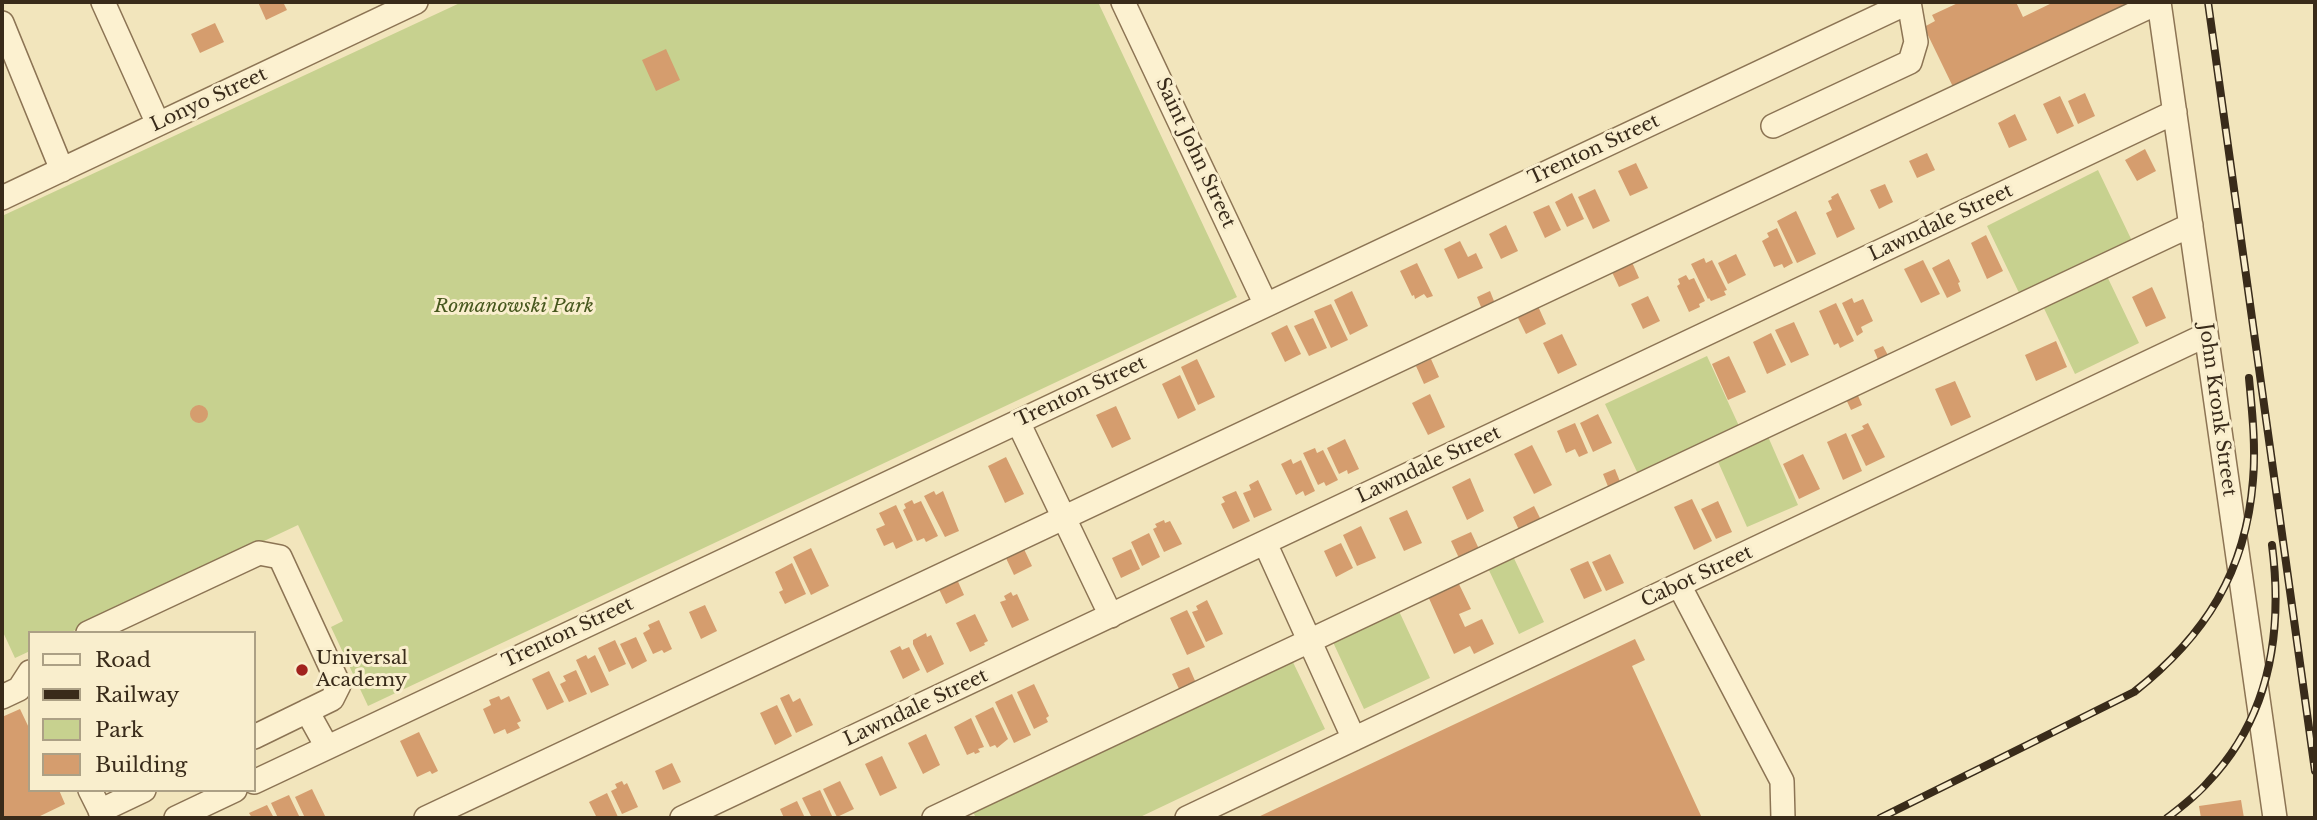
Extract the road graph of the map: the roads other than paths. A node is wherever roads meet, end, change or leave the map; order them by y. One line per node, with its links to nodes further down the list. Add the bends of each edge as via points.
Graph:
1 (103, 2): 9 (street)
2 (416, 2): 6 (street, Lonyo Street)
3 (1124, 2): 14 (street, Saint John Street)
4 (1909, 2): 10 (street, via 1916,42 1910,62); 14 (street, Trenton Street)
5 (2159, 2): 8 (street, John Kronk Street); 17 (street)
6 (392, 7): 9 (street, Lonyo Street)
7 (2, 23): 11 (street)
8 (2175, 112): 13 (street, John Kronk Street); 18 (street, Lawndale Street)
9 (158, 124): 11 (street, Lonyo Street)
10 (1773, 126)
11 (62, 170): 12 (street, Lonyo Street)
12 (2, 198)
13 (2191, 225): 15 (street, John Kronk Street); 22 (street)
14 (1266, 304): 16 (street, Trenton Street)
15 (2206, 335): 19 (street, Cabot Street); 38 (street, John Kronk Street)
16 (1018, 422): 17 (street); 26 (street, Trenton Street)
17 (1064, 518): 20 (street); 33 (street)
18 (1265, 542): 20 (street, Lawndale Street); 22 (street)
19 (1679, 585): 25 (street, Cabot Street); 37 (street, via 1782,781)
20 (1111, 616): 34 (street, Lawndale Street)
21 (92, 631): 23 (street, via 259,553 280,557 339,685 332,699)
22 (1310, 639): 25 (street); 35 (street)
23 (307, 711): 24 (street); 26 (street)
24 (256, 736)
25 (1354, 739): 36 (street, Cabot Street)
26 (327, 747): 27 (street, Trenton Street)
27 (256, 781)
28 (91, 792): 31 (street)
29 (141, 792): 31 (street)
30 (231, 792): 32 (street)
31 (102, 815)
32 (176, 818)
33 (426, 818)
34 (682, 818)
35 (934, 818)
36 (1187, 818)
37 (1783, 818)
38 (2275, 818)

